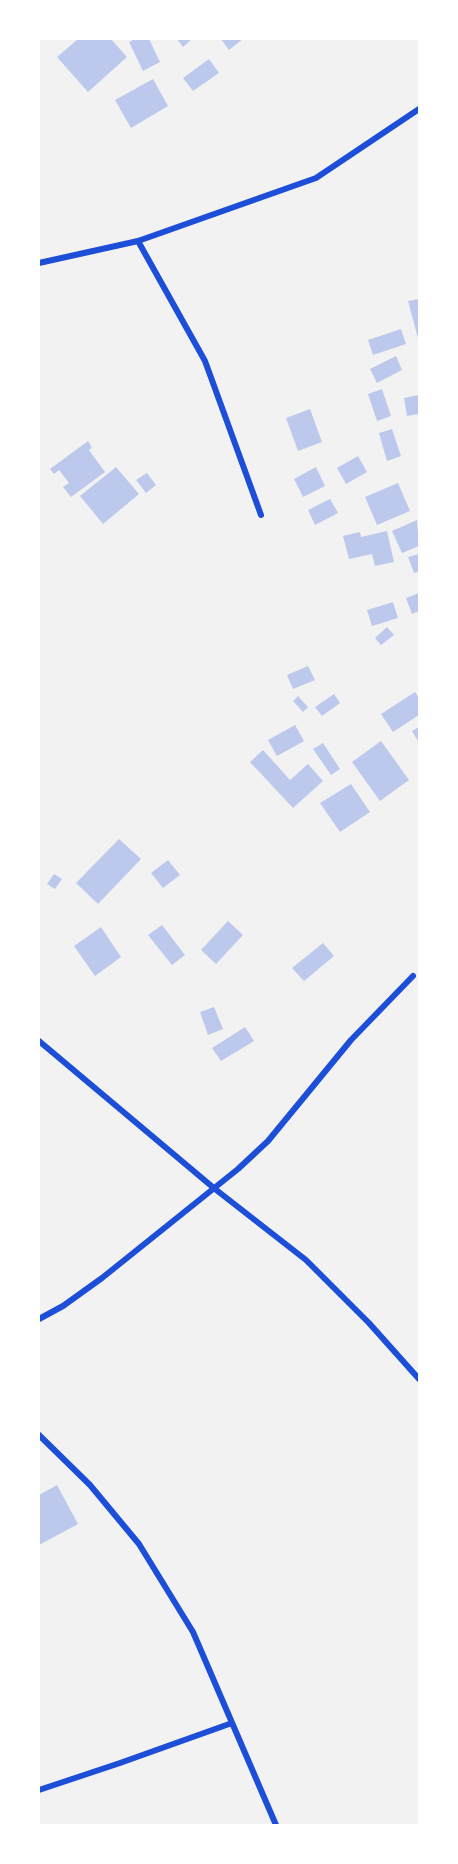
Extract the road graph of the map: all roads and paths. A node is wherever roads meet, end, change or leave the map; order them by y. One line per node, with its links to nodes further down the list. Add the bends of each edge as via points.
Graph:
1 (419, 109): 2 (street, via 316,178)
2 (138, 241): 3 (street); 4 (street, via 205,361)
3 (39, 262)
4 (261, 515)
5 (413, 976): 7 (street, via 351,1040 268,1141)
6 (39, 1041): 7 (street)
7 (215, 1189): 8 (street, via 82,1293); 9 (street, via 306,1260)
8 (39, 1319)
9 (419, 1379)
10 (39, 1435): 11 (street, via 90,1485 139,1544 193,1632)
11 (232, 1723): 12 (street); 13 (street)
12 (39, 1790)
13 (276, 1825)

